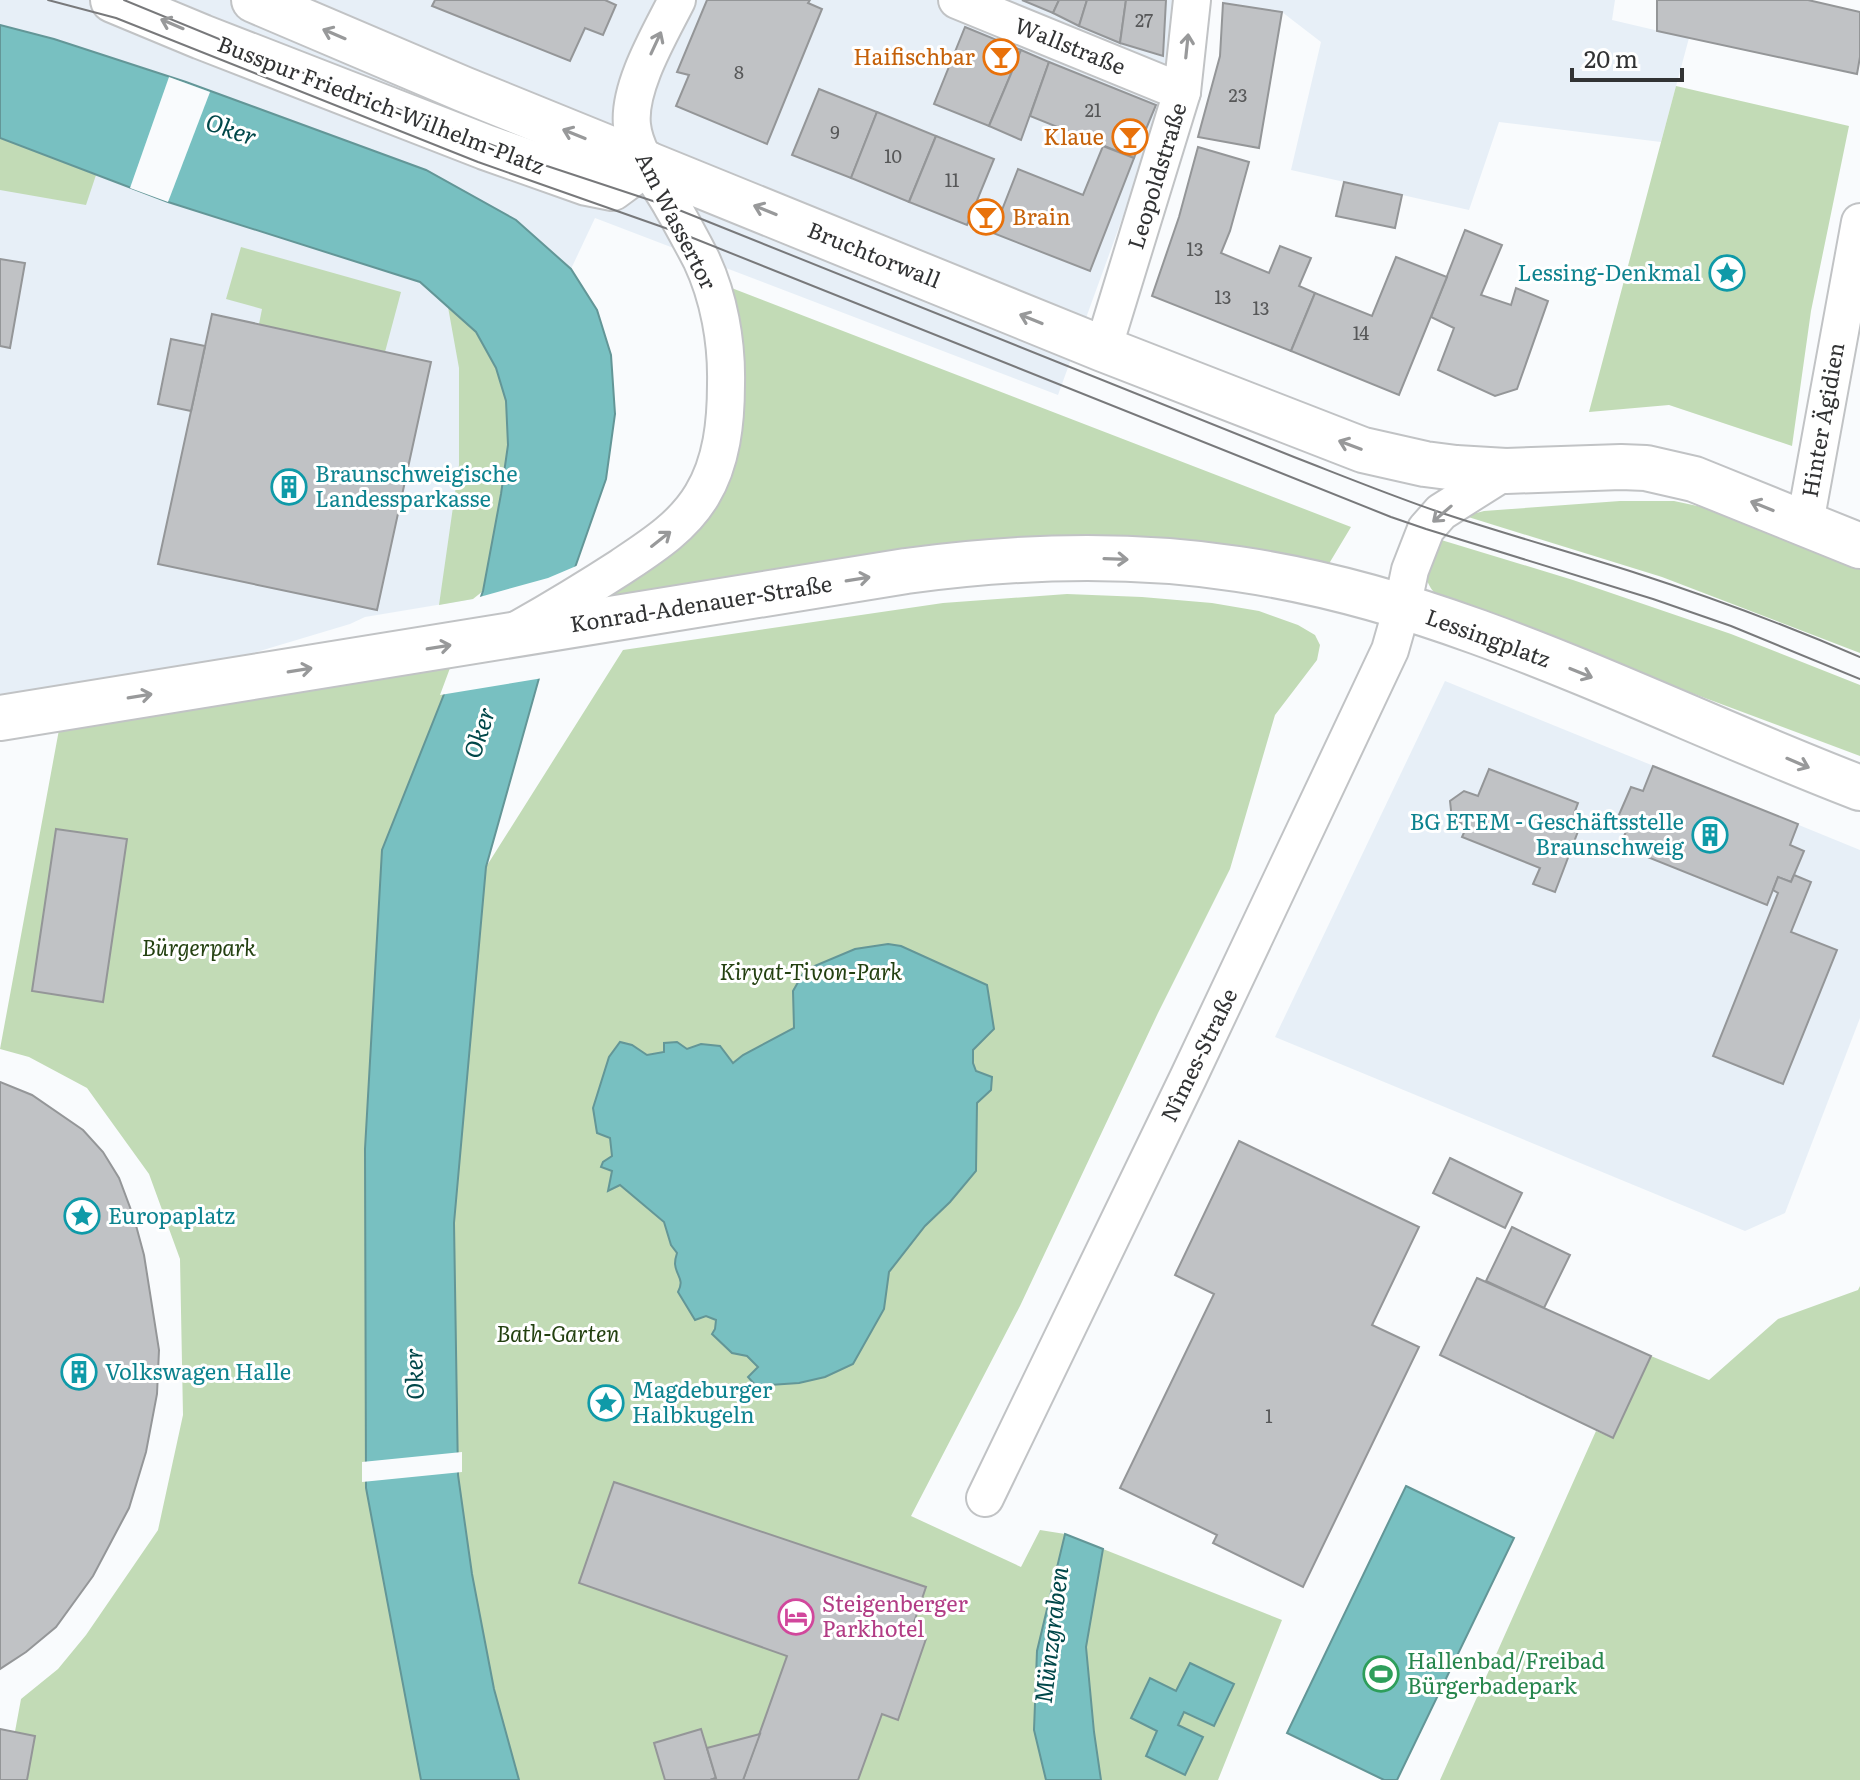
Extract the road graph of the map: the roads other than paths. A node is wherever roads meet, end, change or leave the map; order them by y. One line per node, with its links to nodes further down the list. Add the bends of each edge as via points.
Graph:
1 (113, 0): 7 (main road, Busspur Friedrich-Wilhelm-Platz, one-way to 1, via 612,188 587,183)
2 (254, 0): 7 (main road, Bruchtorwall, one-way to 2)
3 (677, 0): 7 (street, Am Wassertor, one-way to 3, via 636,142 632,106 636,86)
4 (957, 0): 6 (street, Wallstraße)
5 (1192, 0): 6 (street, Leopoldstraße, one-way to 5)
6 (1182, 92): 10 (street, Leopoldstraße)
7 (646, 163): 10 (main road, Bruchtorwall, one-way to 7); 14 (street, Am Wassertor, one-way to 7, via 680,524 702,496 715,468 724,424 726,371 718,308 699,256)
8 (1860, 222): 9 (street, Hinter Ägidien)
9 (1856, 267): 12 (street, Hinter Ägidien)
10 (1103, 349): 11 (main road, Bruchtorwall, one-way to 10, via 1444,467 1363,450)
11 (1506, 471): 12 (main road, one-way to 11, via 1694,479 1646,468); 15 (street, Lessingplatz, one-way to 15, via 1441,512 1426,529)
12 (1805, 523): 13 (main road)
13 (1860, 546)
14 (592, 602): 15 (main road, Konrad-Adenauer-Straße, one-way to 15, via 1045,558 1169,561 1239,569); 16 (main road, Konrad-Adenauer-Straße, one-way to 14, via 509,635)
15 (1402, 608): 17 (main road, Lessingplatz, one-way to 17, via 1477,631); 18 (street, Nîmes-Straße, via 1379,675)
16 (0, 718)
17 (1860, 788)
18 (985, 1498)

